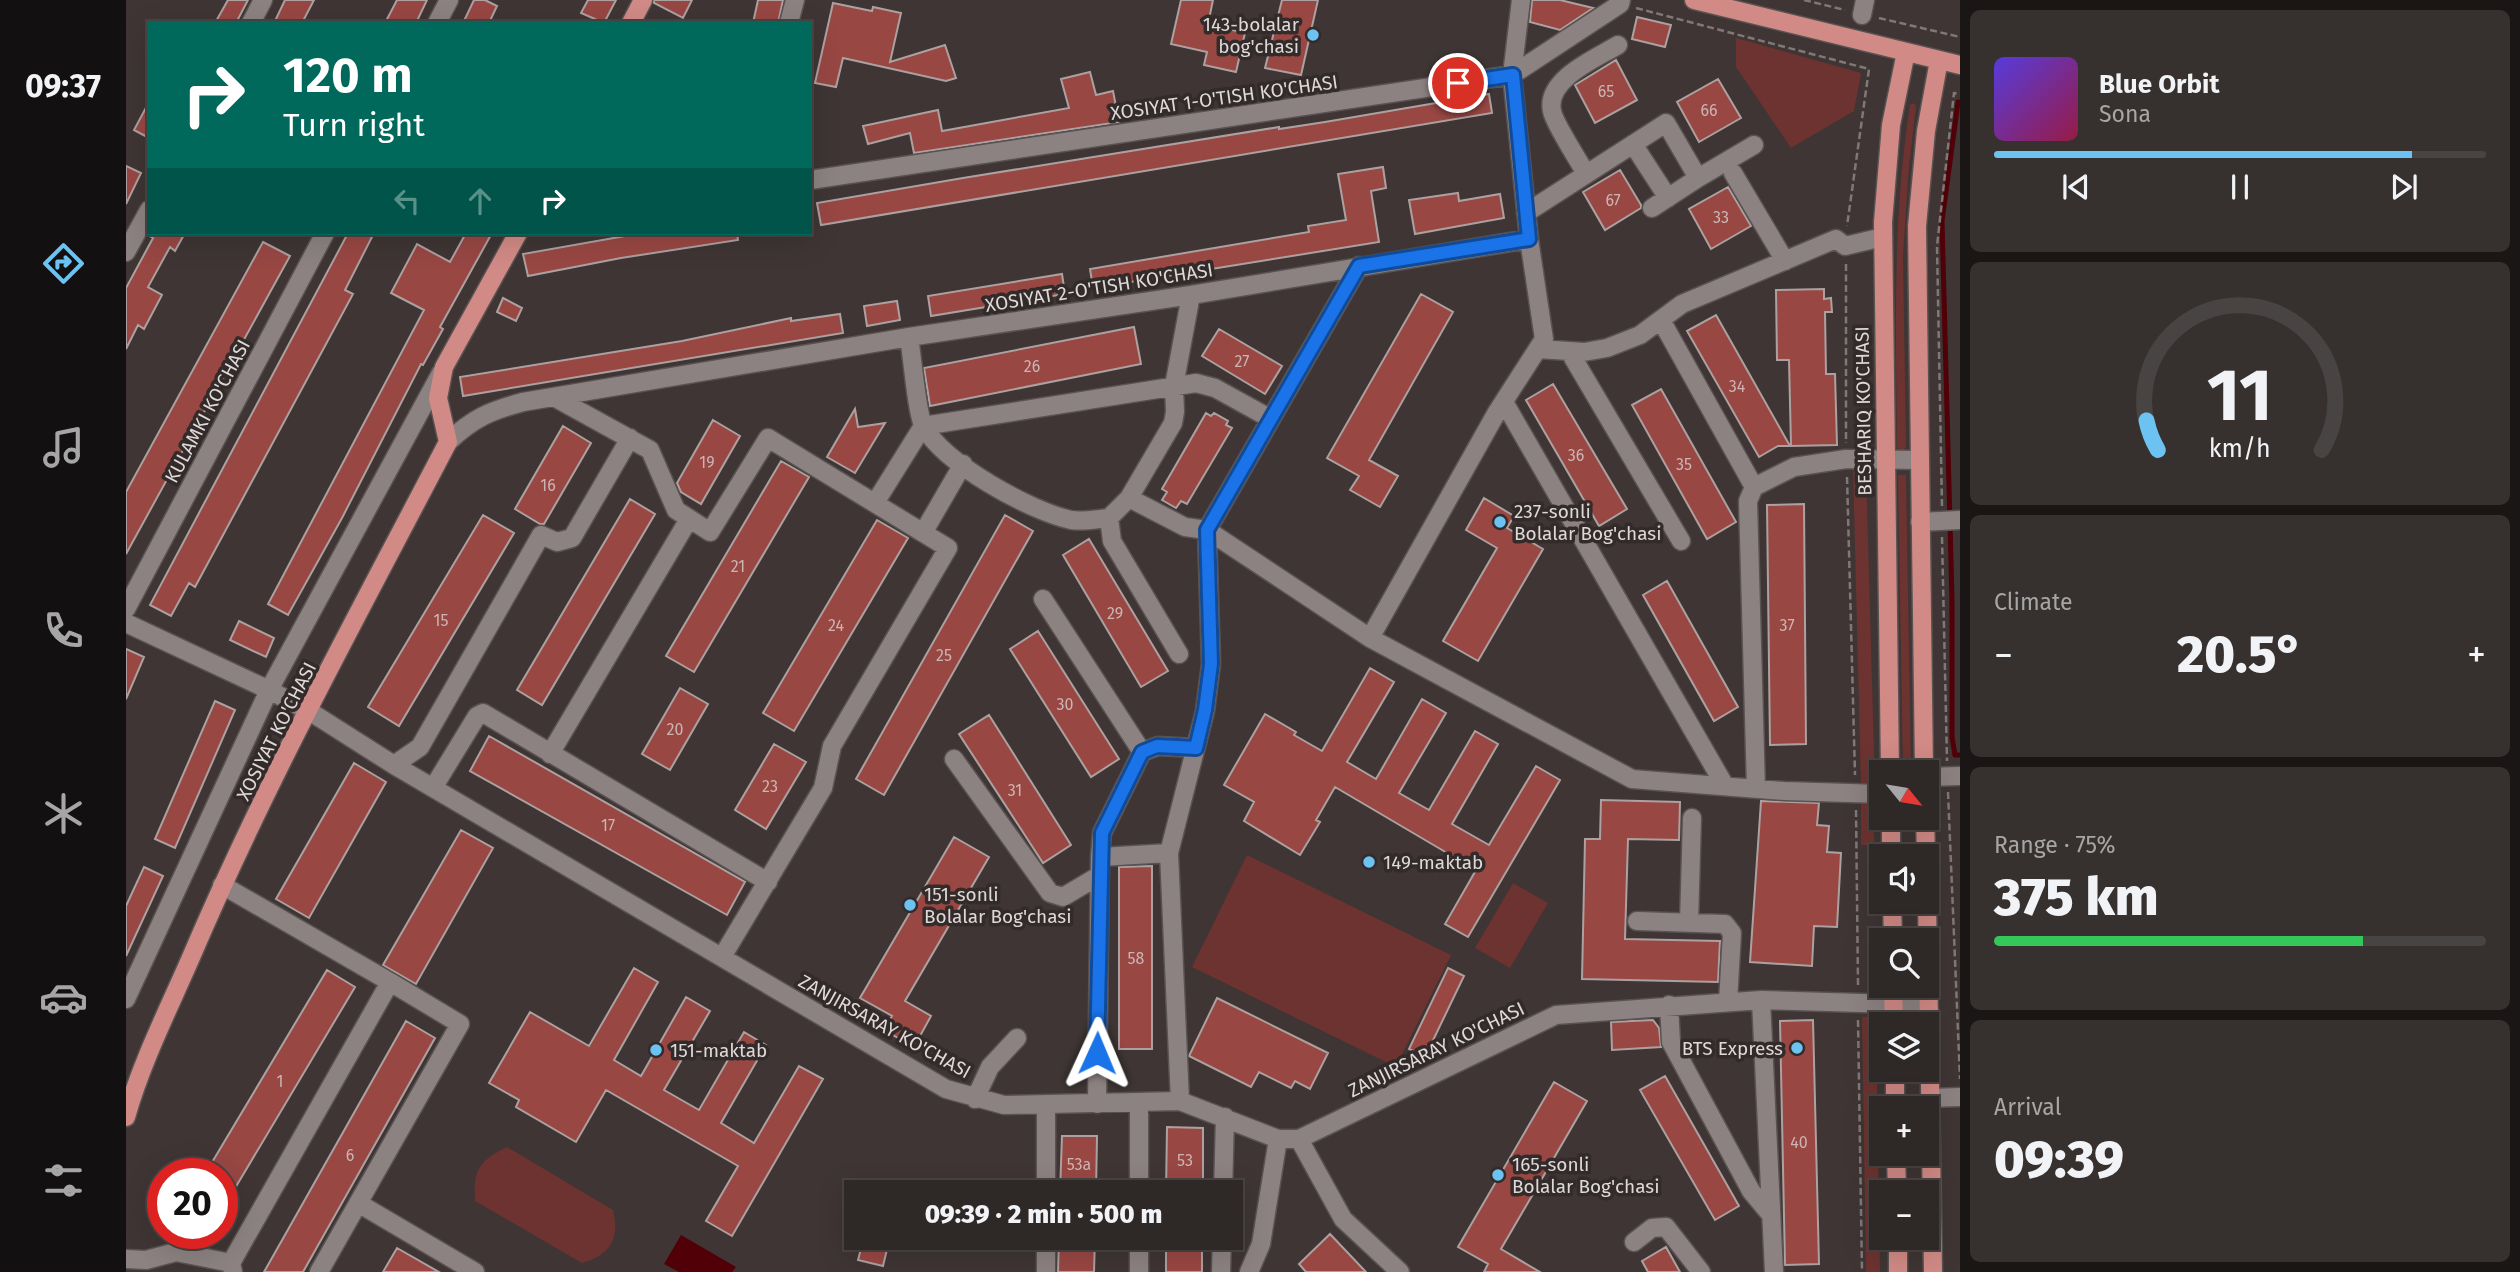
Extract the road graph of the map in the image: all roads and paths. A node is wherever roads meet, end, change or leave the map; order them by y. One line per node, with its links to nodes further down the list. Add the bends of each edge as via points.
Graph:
1 (264, 0): 11 (street)
2 (449, 0): 12 (street)
3 (643, 0): 13 (main road)
4 (795, 0): 14 (street)
5 (1521, 0): 22 (street)
6 (1694, 0): 9 (main road)
7 (1804, 0): 10 (path)
8 (1620, 2): 16 (street, XOSIYAT 1-O'TISH KO'CHASI); 38 (path, via 1869,69)
9 (1740, 5): 18 (main road)
10 (1863, 7): 15 (path)
11 (252, 21)
12 (438, 21)
13 (632, 21)
14 (790, 21)
15 (1960, 37)
16 (1567, 40): 21 (street); 22 (street, XOSIYAT 1-O'TISH KO'CHASI)
17 (1618, 45): 21 (street)
18 (1906, 52): 19 (main road); 36 (main road, BESHARIQ KO'CHASI, via 1886,164)
19 (1939, 60): 20 (main road); 57 (main road, via 1926,131 1917,226)
20 (1960, 65)
21 (1582, 67): 27 (street, via 1560,81 1551,111)
22 (1513, 75): 29 (street, XOSIYAT 1-O'TISH KO'CHASI); 32 (street)
23 (1960, 94): 64 (path, via 1954,93 1937,246)
24 (1633, 144): 27 (street); 28 (street, via 1666,123); 30 (street)
25 (1754, 145): 28 (street)
26 (1734, 173): 40 (street)
27 (1586, 174): 32 (street)
28 (1698, 178): 30 (street)
29 (812, 180)
30 (1668, 198): 31 (street)
31 (1652, 208)
32 (1526, 213): 37 (street)
33 (147, 215): 39 (street)
34 (324, 235): 70 (street, KULAMKI KO'CHASI)
35 (517, 235): 47 (main road, XOSIYAT KO'CHASI)
36 (1883, 237): 38 (street); 56 (main road, BESHARIQ KO'CHASI)
37 (1529, 239): 41 (street, XOSIYAT 2-O'TISH KO'CHASI); 45 (street, via 1544,339)
38 (1846, 246): 40 (street, via 1836,239); 55 (path)
39 (126, 252)
40 (1785, 261): 43 (street, via 1682,304)
41 (1359, 266): 42 (street, XOSIYAT 2-O'TISH KO'CHASI); 51 (street)
42 (1191, 295): 44 (street, XOSIYAT 2-O'TISH KO'CHASI); 48 (street)
43 (1661, 320): 46 (street, via 1640,335 1607,348); 59 (street)
44 (909, 337): 49 (street, XOSIYAT 2-O'TISH KO'CHASI); 52 (street)
45 (1538, 349): 46 (street); 50 (street)
46 (1569, 351): 68 (street)
47 (444, 367): 54 (main road, XOSIYAT KO'CHASI, via 438,398); 74 (street, XOSIYAT KO'CHASI)
48 (1174, 387): 51 (street, via 1196,383 1214,388); 52 (street); 60 (street, via 1173,423)
49 (554, 397): 53 (street); 54 (street, XOSIYAT 2-O'TISH KO'CHASI, via 493,410)
50 (1504, 402): 72 (street); 84 (street)
51 (1271, 419): 66 (street)
52 (923, 426): 58 (street); 61 (street)
53 (630, 438): 62 (street, via 650,450 676,510); 82 (street, via 572,538 557,542 541,535 420,747)
54 (448, 442): 75 (main road, XOSIYAT KO'CHASI)
55 (1846, 459): 56 (street); 59 (street, via 1794,467); 87 (path)
56 (1885, 460): 57 (street); 80 (main road, BESHARIQ KO'CHASI)
57 (1919, 460): 65 (main road)
58 (962, 464): 63 (street, via 1043,513 1075,521); 67 (street)
59 (1754, 487): 86 (street, via 1748,500)
60 (1129, 498): 63 (street); 66 (street, via 1185,527)
61 (875, 503): 62 (street, via 768,438 710,532); 67 (street)
62 (690, 519): 78 (street)
63 (1109, 519): 73 (street, via 1112,541)
64 (1951, 520): 65 (street); 83 (path)
65 (1920, 522): 81 (main road)
66 (1207, 530): 72 (street); 76 (street, via 1211,664)
67 (923, 533): 93 (street, via 947,548 832,746 823,788)
68 (1681, 541)
69 (1042, 599): 77 (street)
70 (126, 609)
71 (126, 623): 74 (street, ZANJIRSARAY KO'CHASI)
72 (1370, 638): 84 (street, via 1632,779)
73 (1179, 654)
74 (269, 690): 75 (street, ZANJIRSARAY KO'CHASI); 101 (street, XOSIYAT KO'CHASI)
75 (309, 711): 82 (street, ZANJIRSARAY KO'CHASI); 94 (main road, XOSIYAT KO'CHASI)
76 (1196, 748): 77 (street, via 1157,746); 90 (street)
77 (1142, 752): 91 (street, via 1102,833)
78 (550, 754): 85 (street, via 483,713); 93 (street)
79 (954, 759): 92 (street, via 1050,893 1063,897)
80 (1890, 760)
81 (1924, 760)
82 (394, 765): 85 (street, ZANJIRSARAY KO'CHASI)
83 (1954, 776): 110 (path)
84 (1725, 786): 86 (street)
85 (433, 788): 98 (street, ZANJIRSARAY KO'CHASI)
86 (1756, 789): 87 (street)
87 (1856, 794): 88 (street); 104 (path)
88 (1869, 794)
89 (1692, 818): 97 (street)
90 (1169, 853): 91 (street); 115 (street)
91 (1100, 857): 92 (street)
92 (1100, 875): 118 (street)
93 (768, 882): 98 (street)
94 (222, 885): 99 (street); 119 (main road, XOSIYAT KO'CHASI)
95 (1927, 914): 107 (main road)
96 (1637, 921): 97 (street)
97 (1689, 923): 103 (street, via 1725,924 1732,933)
98 (722, 957): 113 (street, ZANJIRSARAY KO'CHASI, via 946,1089)
99 (390, 982): 127 (street, via 460,1024); 136 (street)
100 (1894, 998): 105 (main road)
101 (126, 999)
102 (1761, 1000): 103 (street, ZANJIRSARAY KO'CHASI); 104 (street, ZANJIRSARAY KO'CHASI); 128 (street)
103 (1728, 1002): 106 (street, ZANJIRSARAY KO'CHASI)
104 (1858, 1003): 105 (street, ZANJIRSARAY KO'CHASI); 146 (path)
105 (1894, 1004): 107 (street, ZANJIRSARAY KO'CHASI); 108 (main road)
106 (1669, 1005): 122 (street, ZANJIRSARAY KO'CHASI, via 1556,1015); 128 (street, via 1671,1042 1751,1191)
107 (1929, 1010): 111 (main road)
108 (1894, 1012)
109 (1017, 1038): 113 (street, via 990,1067)
110 (1960, 1086)
111 (1930, 1096)
112 (1960, 1097): 114 (street)
113 (975, 1098): 117 (street, ZANJIRSARAY KO'CHASI, via 1004,1105)
114 (1939, 1098)
115 (1180, 1101): 116 (street, ZANJIRSARAY KO'CHASI); 120 (street, ZANJIRSARAY KO'CHASI)
116 (1139, 1103): 118 (street, ZANJIRSARAY KO'CHASI); 125 (street)
117 (1046, 1104): 118 (street, ZANJIRSARAY KO'CHASI); 124 (street)
118 (1097, 1104)
119 (126, 1117)
120 (1225, 1117): 121 (street, ZANJIRSARAY KO'CHASI); 126 (street)
121 (1278, 1139): 122 (street, ZANJIRSARAY KO'CHASI); 142 (street, via 1261,1244)
122 (1299, 1139): 143 (street, via 1343,1219)
123 (1931, 1166): 148 (main road)
124 (1046, 1180)
125 (1139, 1180)
126 (1223, 1180)
127 (358, 1203): 135 (street); 137 (street)
128 (1771, 1215): 145 (street)
129 (1634, 1242): 144 (street, via 1652,1228 1666,1227)
130 (1046, 1250): 139 (street)
131 (1139, 1250): 140 (street)
132 (1222, 1250): 141 (street)
133 (1898, 1250): 147 (main road)
134 (126, 1259): 136 (street, via 146,1260 176,1252)
135 (448, 1265): 138 (street)
136 (232, 1268)
137 (319, 1272)
138 (475, 1272)
139 (1046, 1272)
140 (1139, 1272)
141 (1221, 1272)
142 (1249, 1272)
143 (1400, 1272)
144 (1701, 1272)
145 (1774, 1272)
146 (1862, 1272)
147 (1898, 1272)
148 (1933, 1272)

